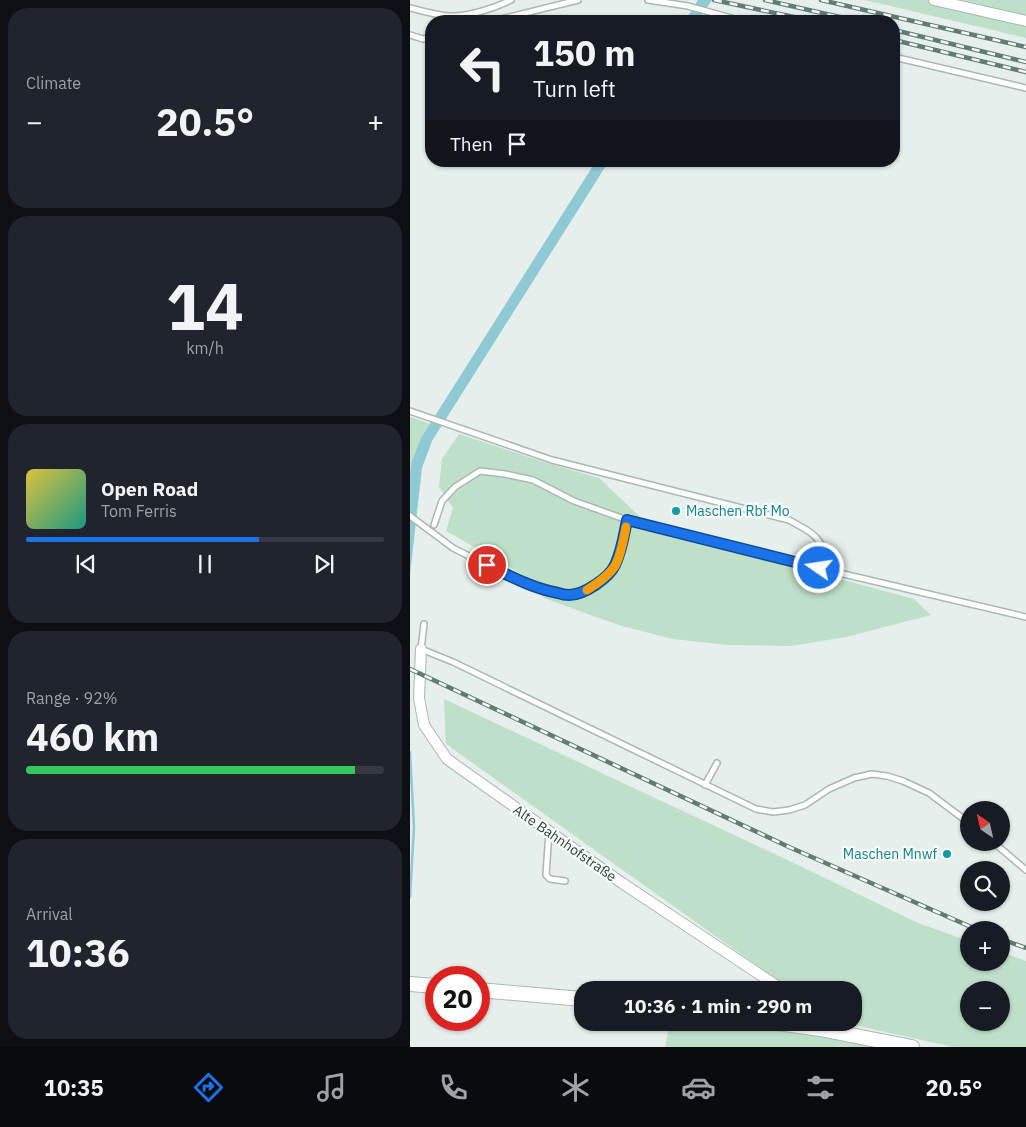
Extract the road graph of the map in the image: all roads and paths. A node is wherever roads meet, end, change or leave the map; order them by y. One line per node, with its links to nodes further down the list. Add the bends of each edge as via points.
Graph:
1 (511, 0): 7 (lane, via 476,13)
2 (578, 0): 8 (lane)
3 (648, 0): 9 (lane)
4 (934, 0): 10 (street)
5 (410, 8): 6 (lane)
6 (445, 15)
7 (459, 15)
8 (517, 15)
9 (720, 15)
10 (1026, 21)
11 (410, 35): 12 (lane)
12 (425, 38)
13 (900, 58): 14 (lane)
14 (1026, 88)
15 (410, 411): 19 (lane, via 552,460 790,520 819,541 822,550)
16 (410, 516): 17 (lane, via 453,548 521,582 569,595 588,590 615,567)
17 (627, 520): 18 (lane, via 574,501 533,480 480,471 455,487 442,501); 19 (lane)
18 (434, 525)
19 (819, 568): 20 (lane)
20 (1026, 617)
21 (424, 624): 22 (lane)
22 (421, 649): 24 (lane); 26 (street, Alte Bahnhofstraße, via 419,698 424,725 447,760)
23 (717, 762): 24 (lane)
24 (705, 784): 25 (lane, via 756,809 772,812 805,804 829,789 872,774 903,781 928,793)
25 (960, 816)
26 (548, 832): 29 (lane, via 546,875 550,879); 30 (street, Alte Bahnhofstraße)
27 (1004, 851): 28 (lane)
28 (1026, 870)
29 (565, 881)
30 (770, 981)
31 (410, 984): 32 (main road)
32 (425, 985)
33 (490, 991): 34 (main road)
34 (574, 998)
35 (830, 1031): 36 (main road)
36 (912, 1047)

